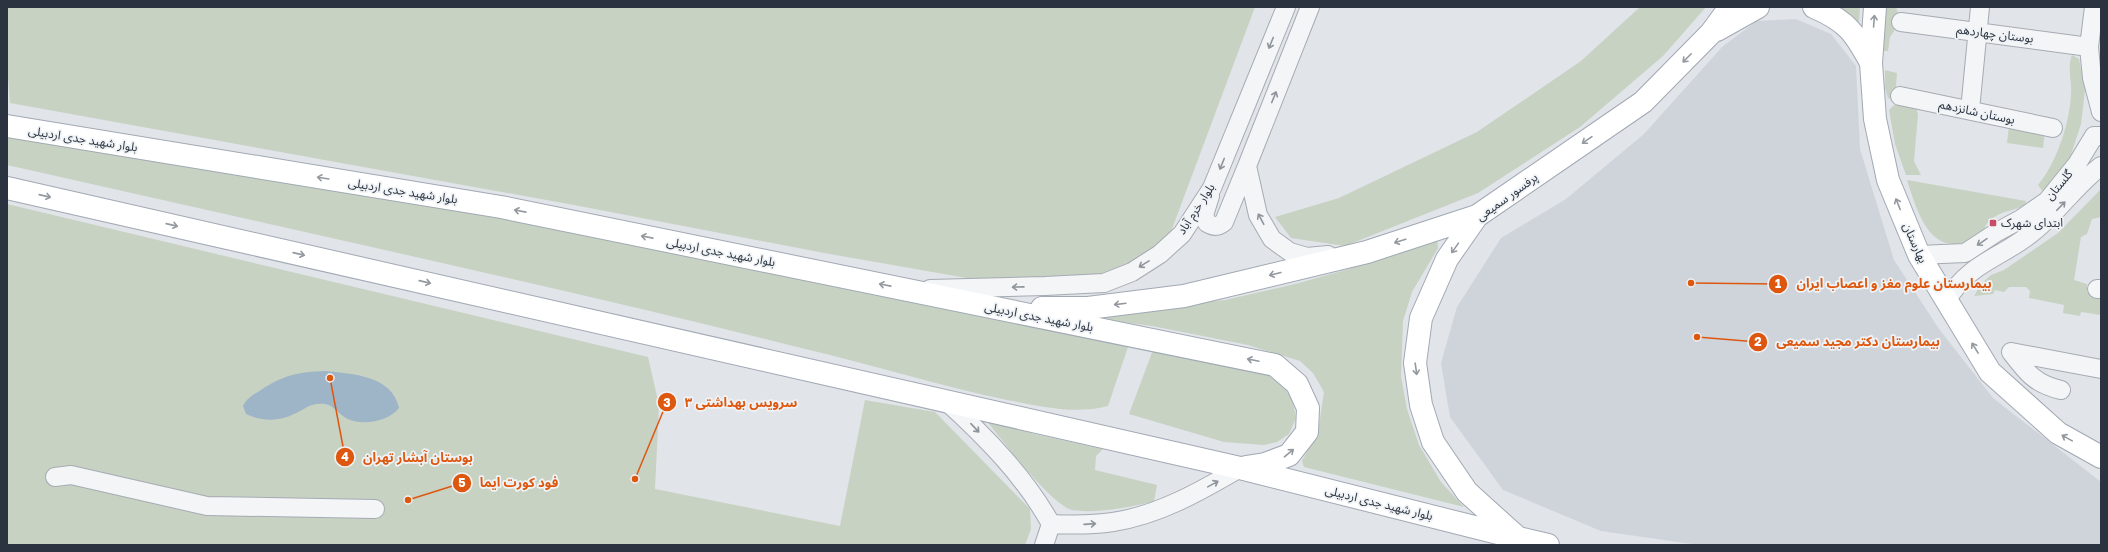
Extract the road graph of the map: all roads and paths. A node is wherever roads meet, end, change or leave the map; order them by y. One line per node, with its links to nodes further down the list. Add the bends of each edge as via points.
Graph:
1 (1286, 7): 23 (street, بلوار خرم آباد, one-way to 23)
2 (1310, 7): 20 (street, one-way to 2)
3 (1730, 7): 11 (main road, پرفسور سمیعی)
4 (1758, 7): 11 (main road)
5 (1814, 7): 13 (main road, via 1845,24 1859,41)
6 (1875, 7): 13 (main road, بهارستان, one-way to 6)
7 (1980, 7): 10 (street)
8 (2094, 7): 12 (street)
9 (1901, 22): 10 (street, بوستان چهاردهم)
10 (1977, 32): 12 (street, بوستان چهاردهم); 15 (street)
11 (1711, 33): 24 (main road, پرفسور سمیعی, one-way to 24, via 1642,102)
12 (2089, 46): 16 (street, via 2092,78)
13 (1871, 64): 26 (main road, بهارستان, one-way to 13, via 1888,180 1875,119)
14 (1900, 96): 15 (street, بوستان شانزدهم)
15 (1970, 110): 18 (street, بوستان شانزدهم)
16 (2100, 111): 19 (street)
17 (7, 126): 27 (main road, بلوار شهید جدی اردبیلی, one-way to 17, via 501,207)
18 (2054, 128)
19 (2097, 136): 26 (street, گلستان, one-way to 26, via 2047,201 2021,219 1965,253)
20 (1247, 166): 23 (street, via 1224,222 1218,226 1207,223 1204,214); 25 (street, one-way to 20, via 1307,257 1290,252 1272,239 1258,215)
21 (2101, 166): 28 (street, گلستان, one-way to 21, via 1956,286 1974,269 2032,233)
22 (7, 188): 32 (main road, بلوار شهید جدی اردبیلی, one-way to 32)
23 (1212, 188): 27 (street, بلوار خرم آباد, one-way to 27, via 1182,234 1160,254 1132,272 1104,282)
24 (1477, 216): 25 (main road, one-way to 25); 38 (main road, پرفسور سمیعی, one-way to 38, via 1448,258 1421,318 1416,370 1421,405 1433,442 1467,492)
25 (1367, 252): 29 (main road, one-way to 29, via 1184,296 1088,308)
26 (1918, 255): 28 (main road, بهارستان)
27 (908, 289): 29 (main road, بلوار شهید جدی اردبیلی)
28 (1946, 301): 33 (main road, بهارستان, one-way to 28, via 2058,433 1990,372)
29 (991, 308): 34 (main road, بلوار شهید جدی اردبیلی, one-way to 29, via 1265,464 1289,455 1307,432 1308,408 1297,384 1275,365)
30 (2101, 369): 31 (street, via 2011,352 2027,374 2044,386)
31 (2061, 390)
32 (946, 401): 34 (main road, بلوار شهید جدی اردبیلی); 37 (street, one-way to 37, via 1021,478)
33 (2101, 457)
34 (1240, 468): 37 (street, one-way to 34, via 1113,522 1153,512 1211,485); 38 (main road, بلوار شهید جدی اردبیلی)
35 (55, 477): 36 (street, via 71,475 207,506)
36 (375, 509)
37 (1051, 524): 39 (street)
38 (1518, 538): 40 (main road, پرفسور سمیعی)
39 (1044, 545)
40 (1548, 545)

